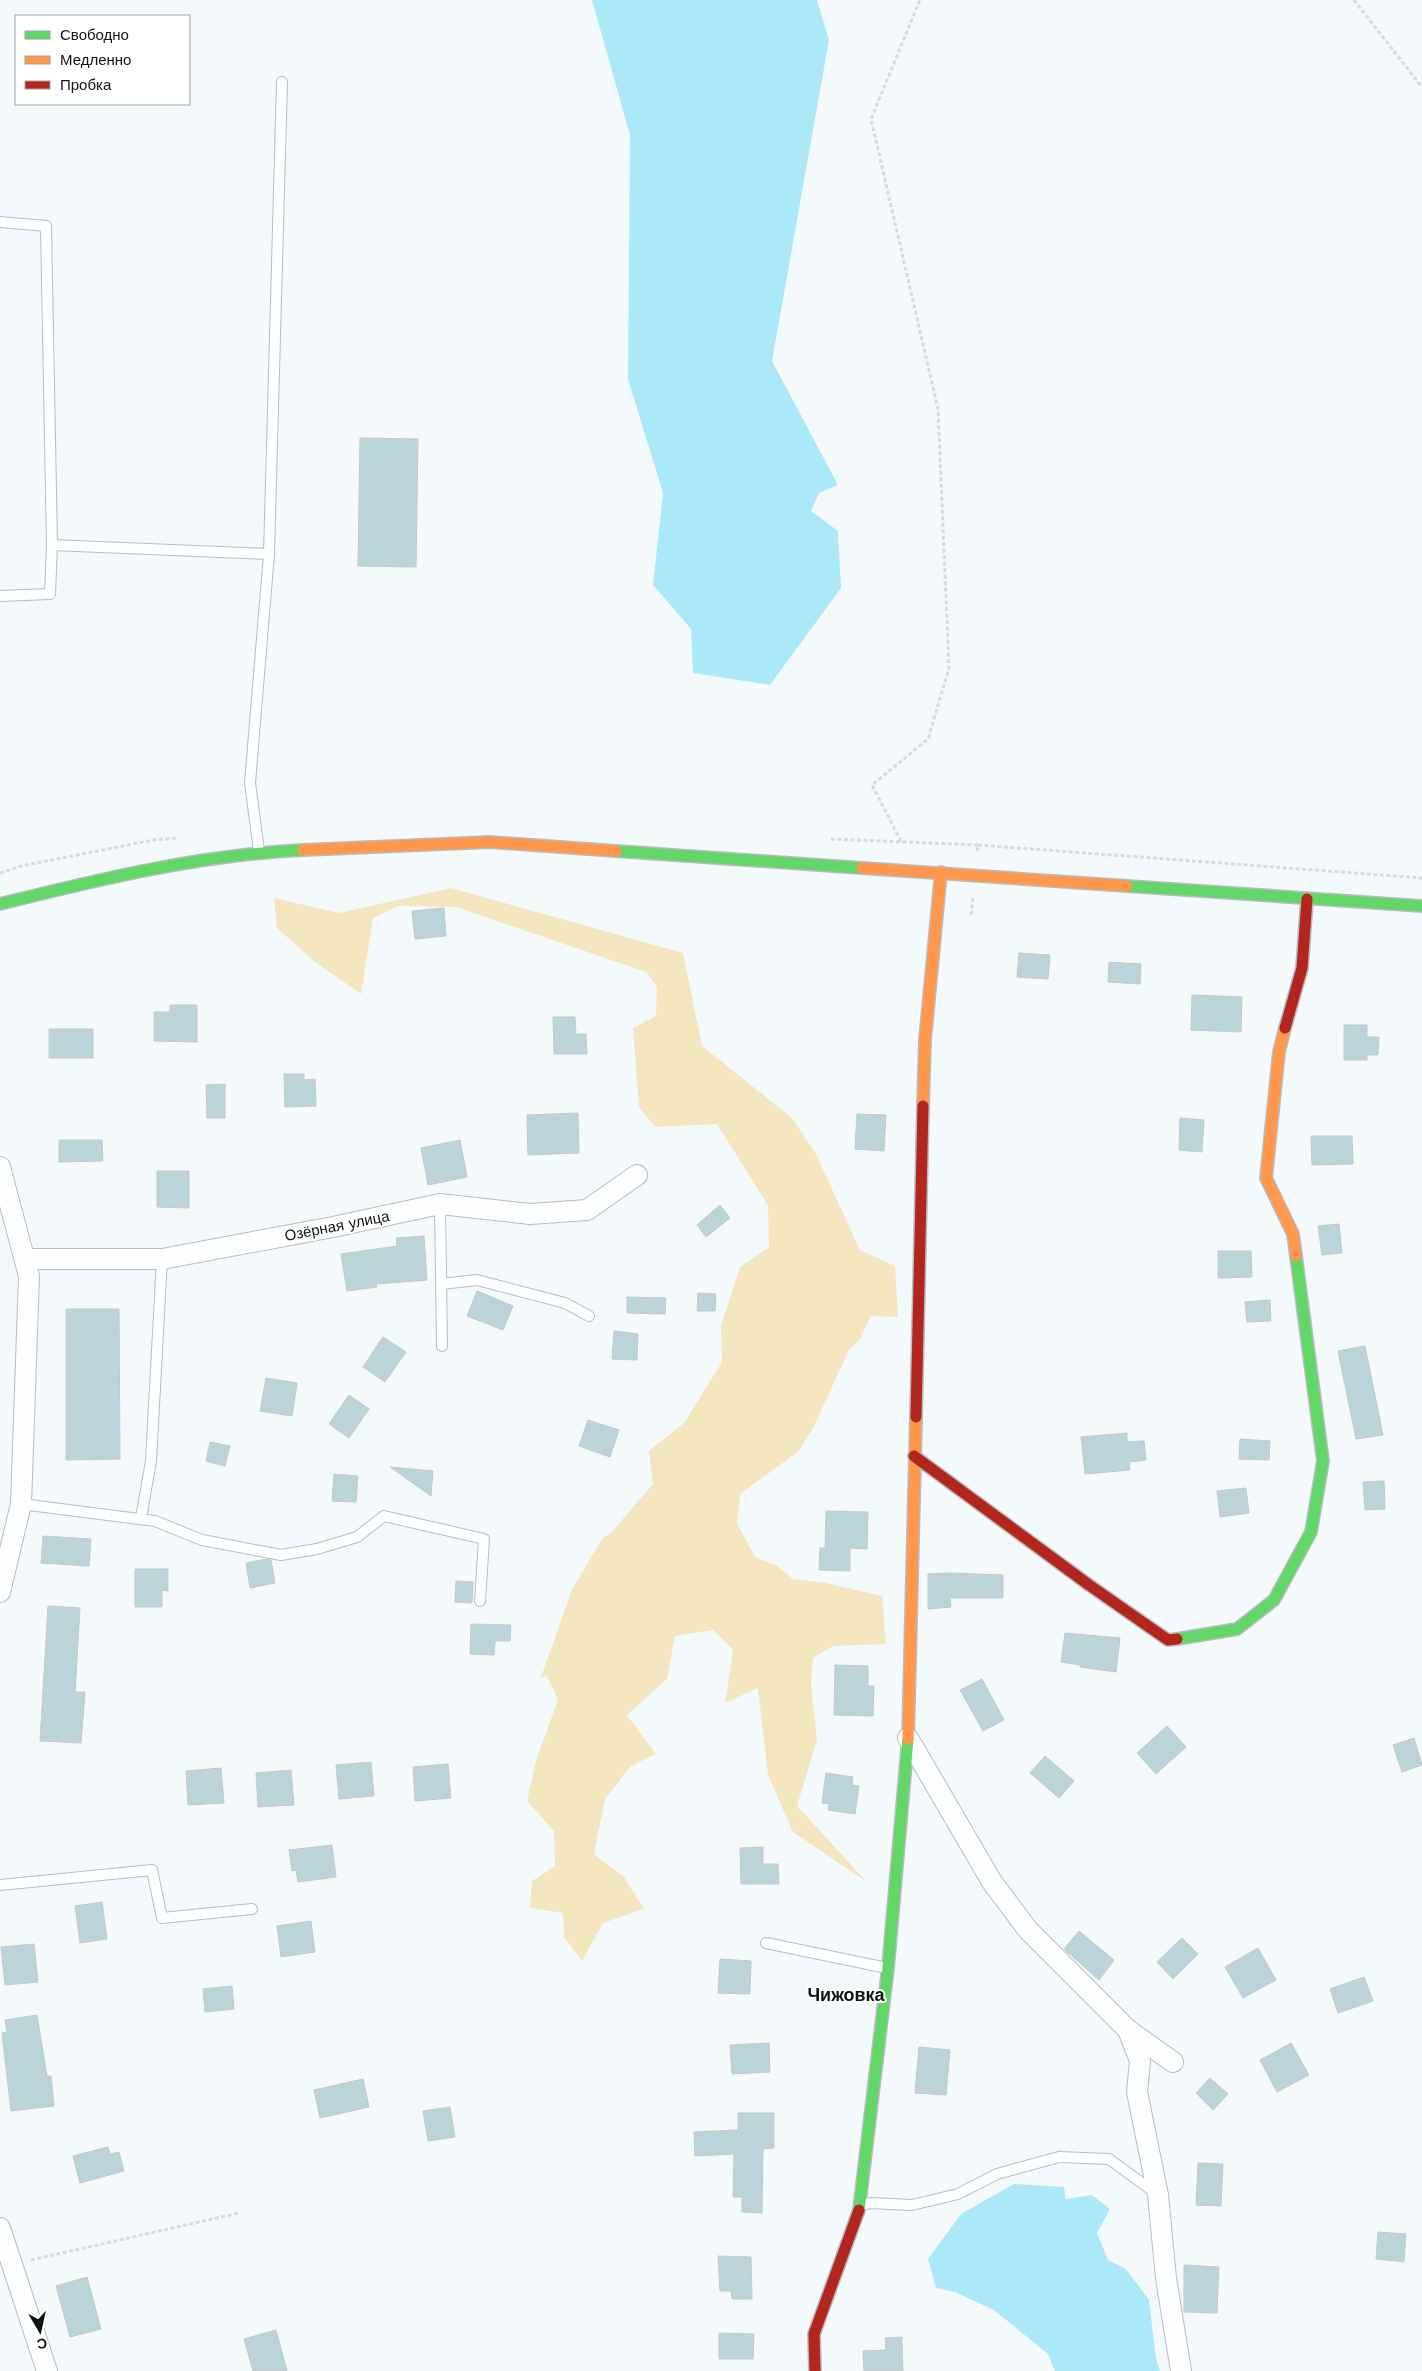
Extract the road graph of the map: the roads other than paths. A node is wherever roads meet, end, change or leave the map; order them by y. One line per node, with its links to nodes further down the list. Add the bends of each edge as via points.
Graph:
1 (282, 82): 4 (lane)
2 (0, 222): 3 (lane, via 46,226)
3 (52, 544): 4 (lane); 5 (lane, via 50,594)
4 (269, 554): 6 (lane, via 250,783)
5 (0, 596)
6 (259, 852): 7 (street, via 490,842); 9 (street, via 129,872)
7 (941, 872): 8 (street); 19 (street, via 925,1040)
8 (1307, 899): 10 (street); 19 (street, via 1302,968 1279,1052 1266,1178 1293,1234 1323,1461 1311,1532 1274,1600 1237,1629 1168,1640)
9 (0, 904)
10 (1422, 906)
11 (0, 1167): 15 (street)
12 (637, 1175): 13 (street, Озёрная улица, via 587,1210 530,1214)
13 (440, 1204): 14 (street, Озёрная улица, via 333,1228); 16 (lane)
14 (162, 1258): 15 (street, Озёрная улица); 21 (lane, via 151,1461)
15 (26, 1259): 20 (street, via 29,1276)
16 (441, 1284): 17 (lane, via 477,1280 566,1303); 18 (lane)
17 (589, 1316)
18 (442, 1346)
19 (914, 1456): 24 (street)
20 (21, 1504): 21 (lane); 22 (street)
21 (140, 1518): 23 (lane, via 202,1540 281,1555 357,1537 384,1516 484,1539)
22 (0, 1592)
23 (480, 1601)
24 (908, 1738): 28 (street); 29 (street, via 992,1882 1028,1930)
25 (0, 1885): 26 (lane, via 152,1870 162,1918)
26 (252, 1909)
27 (766, 1943): 28 (lane)
28 (888, 1968): 32 (street)
29 (1128, 2030): 30 (street); 31 (street, via 1140,2061 1137,2092)
30 (1172, 2062)
31 (1158, 2195): 32 (lane, via 1109,2159 1059,2156 997,2174 958,2194 912,2206 870,2203); 36 (street, via 1166,2278)
32 (861, 2206): 35 (street, via 814,2334)
33 (0, 2228): 34 (street)
34 (47, 2371)
35 (815, 2371)
36 (1181, 2371)

